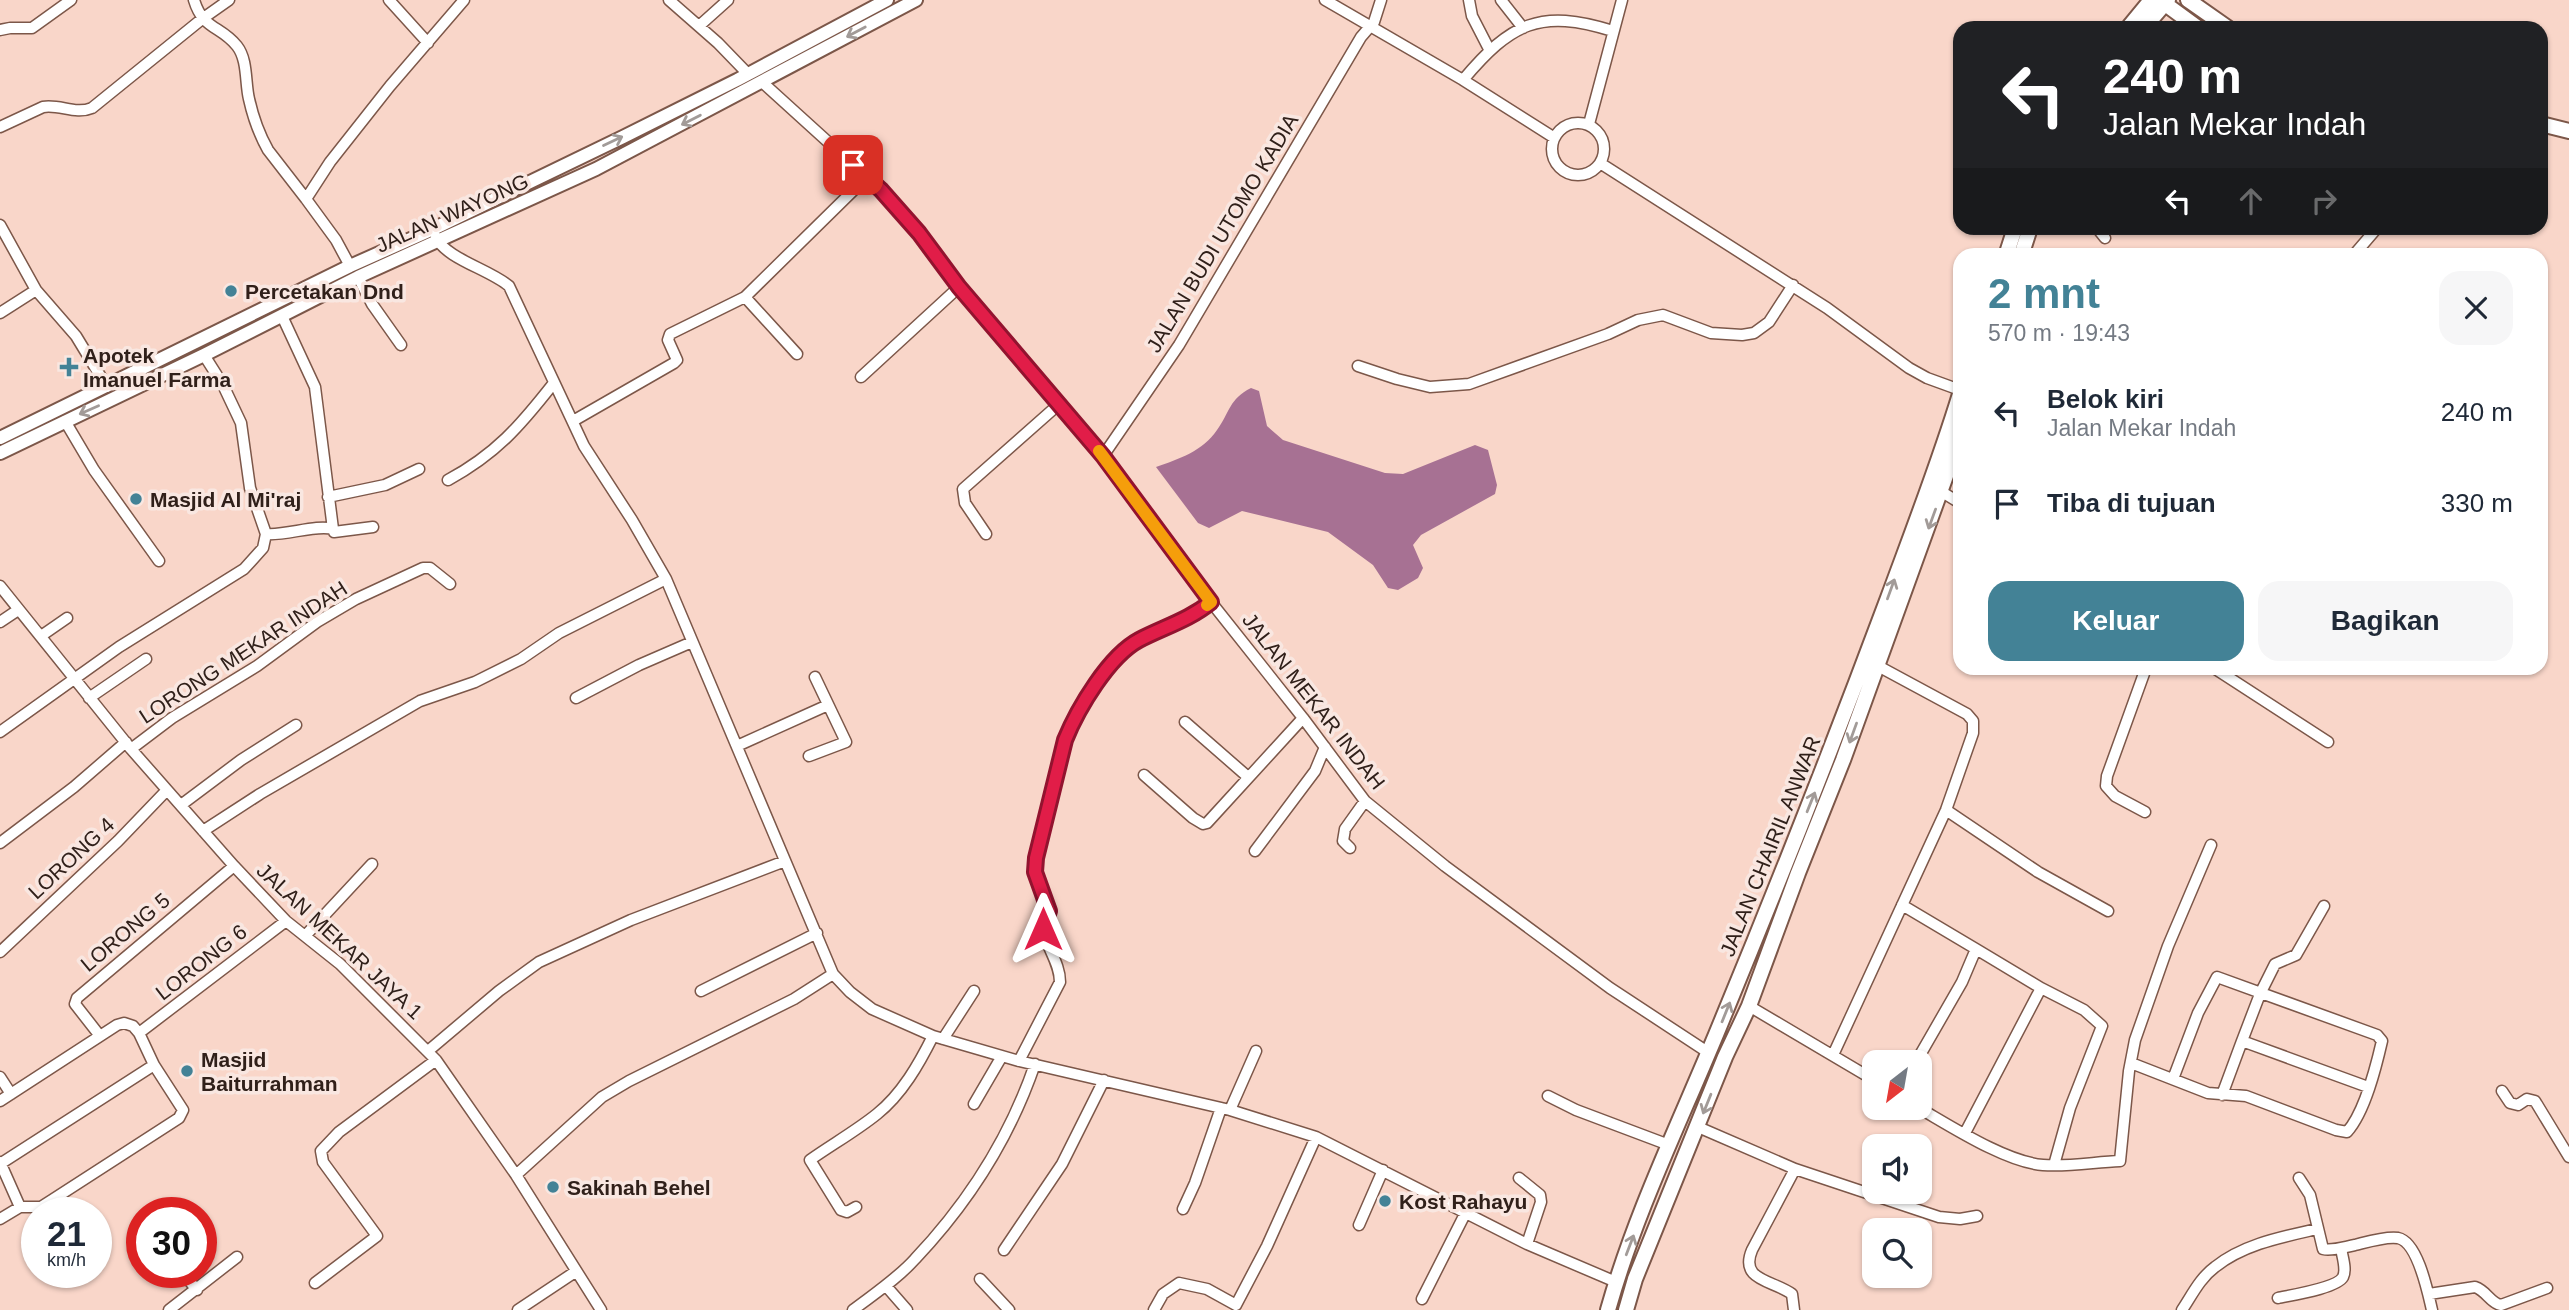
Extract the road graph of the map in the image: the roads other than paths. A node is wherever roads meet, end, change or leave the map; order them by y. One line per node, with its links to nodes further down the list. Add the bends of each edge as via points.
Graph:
1 (71, 0): 25 (street, via 32,28)
2 (194, 0): 17 (street)
3 (229, 0): 17 (street)
4 (389, 0): 27 (street)
5 (464, 0): 27 (street)
6 (669, 0): 22 (street)
7 (728, 0): 22 (street)
8 (887, 0): 29 (street, JALAN WAYONG)
9 (916, 0): 31 (street, JALAN WAYONG, one-way to 31)
10 (1325, 0): 23 (street)
11 (1381, 0): 23 (street, JALAN BUDI UTOMO KADIA)
12 (1469, 0): 28 (street)
13 (1501, 0): 24 (street)
14 (1622, 0): 26 (street)
15 (2188, 0): 21 (main road)
16 (2161, 1): 18 (main road); 19 (main road); 20 (main road)
17 (201, 19): 34 (street, via 92,108 43,107); 41 (street, via 242,53 260,135)
18 (2137, 21)
19 (2148, 21)
20 (2188, 21)
21 (2218, 21)
22 (699, 26): 29 (street)
23 (1369, 27): 30 (street); 69 (street, JALAN BUDI UTOMO KADIA, via 1179,345)
24 (1522, 28): 26 (street, via 1562,19); 28 (street)
25 (0, 30)
26 (1613, 31): 32 (street)
27 (428, 43): 41 (street, via 330,162)
28 (1489, 49): 30 (street)
29 (748, 74): 37 (street, JALAN WAYONG, one-way to 29)
30 (1463, 80): 36 (street)
31 (762, 82): 39 (street, JALAN WAYONG, one-way to 39); 40 (street, JALAN MEKAR INDAH)
32 (1589, 124): 36 (street, via 1569,124); 38 (street, via 1602,137)
33 (2548, 126): 35 (main road)
34 (0, 127)
35 (2569, 131)
36 (1553, 137): 38 (street, via 1551,150 1564,172 1584,175)
37 (586, 153): 39 (street); 43 (street, JALAN WAYONG)
38 (1600, 163): 47 (street)
39 (596, 169): 43 (street, JALAN WAYONG)
40 (867, 177): 48 (street, JALAN MEKAR INDAH, via 919,233); 50 (street)
41 (306, 199): 46 (street)
42 (0, 225): 49 (street)
43 (435, 235): 46 (street, JALAN WAYONG); 60 (street, via 451,253 509,286)
44 (2103, 235): 45 (street)
45 (2105, 238)
46 (354, 271): 52 (street, JALAN WAYONG); 53 (street, JALAN WAYONG); 55 (street)
47 (1793, 285): 58 (street, via 1769,322 1754,333 1710,333 1669,316 1656,316 1484,380 1447,387 1408,382); 62 (street, via 1909,369)
48 (959, 287): 59 (street); 63 (street, JALAN MEKAR INDAH)
49 (36, 290): 51 (street); 61 (street, via 76,336)
50 (745, 297): 56 (street); 66 (street, via 670,334 667,340 677,356 674,363)
51 (0, 313)
52 (257, 313): 54 (street); 61 (street, JALAN WAYONG)
53 (282, 316): 54 (street, JALAN WAYONG); 74 (street, via 315,387)
54 (263, 326): 57 (street, JALAN WAYONG)
55 (401, 345)
56 (797, 354)
57 (204, 355): 65 (street, JALAN WAYONG, one-way to 65); 78 (street, via 241,423 250,488)
58 (1359, 366)
59 (861, 376)
60 (553, 384): 66 (street); 72 (street, via 493,452)
61 (107, 387): 67 (street, JALAN WAYONG)
62 (1953, 389)
63 (1058, 405): 69 (street, JALAN MEKAR INDAH); 79 (street, via 962,489 965,503)
64 (1953, 415): 128 (main road, JALAN CHAIRIL ANWAR, one-way to 64, via 1829,756)
65 (65, 421): 68 (street, JALAN WAYONG); 80 (street)
66 (573, 421): 81 (street)
67 (0, 438)
68 (0, 453)
69 (1103, 456): 84 (street, JALAN MEKAR INDAH)
70 (1953, 458): 73 (main road, JALAN CHAIRIL ANWAR)
71 (419, 469): 74 (street, via 385,485)
72 (448, 480)
73 (1942, 492): 75 (street); 91 (main road, JALAN CHAIRIL ANWAR, one-way to 91)
74 (328, 497): 77 (street)
75 (1953, 499)
76 (373, 527): 77 (street, via 334,533)
77 (333, 528): 78 (street)
78 (265, 534): 95 (street, via 263,548 244,569)
79 (986, 534)
80 (159, 561)
81 (666, 579): 89 (street); 115 (street, via 475,682 420,701)
82 (450, 584): 104 (street, LORONG MEKAR INDAH, via 430,568 423,568 356,599)
83 (0, 586): 85 (street, JALAN MEKAR JAYA 1)
84 (1211, 602): 99 (street, JALAN MEKAR INDAH); 150 (street, via 1118,655 1072,723 1035,872 1048,905 1043,929 1060,982)
85 (18, 610): 87 (street); 88 (street, JALAN MEKAR JAYA 1)
86 (67, 618): 88 (street)
87 (0, 622)
88 (41, 636): 95 (street, JALAN MEKAR JAYA 1)
89 (692, 642): 97 (street); 105 (street)
90 (146, 659): 96 (street)
91 (1878, 666): 113 (street, via 1973,720 1973,733); 130 (main road, JALAN CHAIRIL ANWAR, one-way to 130)
92 (2143, 675): 114 (street, via 2106,786)
93 (2225, 675): 103 (street)
94 (816, 677): 98 (street)
95 (74, 678): 96 (street, JALAN MEKAR JAYA 1); 102 (street)
96 (89, 698): 104 (street, JALAN MEKAR JAYA 1)
97 (576, 698)
98 (828, 705): 105 (street); 107 (street, via 846,742)
99 (1303, 718): 106 (street, JALAN MEKAR INDAH); 109 (street)
100 (1185, 722): 109 (street)
101 (296, 725): 112 (street)
102 (0, 732)
103 (2328, 742)
104 (129, 746): 110 (street, JALAN MEKAR JAYA 1); 116 (street)
105 (737, 746): 120 (street)
106 (1325, 747): 111 (street, JALAN MEKAR INDAH); 119 (street, via 1315,771)
107 (809, 756)
108 (1144, 775): 109 (street, via 1203,824)
109 (1248, 777)
110 (167, 790): 112 (street, JALAN MEKAR JAYA 1); 132 (street, LORONG 4)
111 (1365, 801): 118 (street, via 1344,832 1343,841); 146 (street, JALAN MEKAR INDAH, via 1610,988)
112 (181, 805): 115 (street, JALAN MEKAR JAYA 1)
113 (1946, 810): 123 (street); 125 (street, via 2038,872)
114 (2144, 813)
115 (203, 831): 122 (street, JALAN MEKAR JAYA 1)
116 (0, 843)
117 (2211, 845): 151 (street, via 2168,946)
118 (1350, 848)
119 (1255, 851)
120 (785, 861): 127 (street); 144 (street, via 631,920 539,962)
121 (372, 864): 129 (street)
122 (234, 866): 126 (street, JALAN MEKAR JAYA 1); 140 (street, LORONG 5, via 77,998 75,1004)
123 (1902, 905): 131 (street); 147 (street)
124 (2324, 906): 137 (street, via 2300,950 2275,964)
125 (2108, 911)
126 (286, 921): 129 (street, JALAN MEKAR JAYA 1); 139 (street, LORONG 6)
127 (817, 933): 133 (street); 135 (street)
128 (1758, 933): 130 (main road); 146 (main road, JALAN CHAIRIL ANWAR, one-way to 128)
129 (305, 936): 144 (street, JALAN MEKAR JAYA 1)
130 (1774, 940): 138 (main road, JALAN CHAIRIL ANWAR)
131 (1976, 948): 134 (street); 143 (street)
132 (0, 952)
133 (833, 974): 141 (street, via 872,1009); 176 (street, via 794,999 602,1097)
134 (2041, 988): 168 (street); 173 (street, via 2084,1010 2102,1026)
135 (701, 991)
136 (974, 991): 141 (street)
137 (2260, 994): 142 (street); 156 (street, via 2220,976 2214,978); 158 (street, via 2380,1037)
138 (1749, 1006): 147 (street); 167 (main road, JALAN CHAIRIL ANWAR, one-way to 167)
139 (139, 1033): 140 (street, via 124,1023); 152 (street)
140 (100, 1036): 160 (street)
141 (938, 1037): 148 (street); 180 (street, via 876,1116 810,1160 841,1210)
142 (2242, 1041): 158 (street); 161 (street)
143 (1923, 1050)
144 (428, 1051): 149 (street, JALAN MEKAR JAYA 1)
145 (1256, 1051): 165 (street)
146 (1709, 1053): 170 (main road, JALAN CHAIRIL ANWAR)
147 (1833, 1055): 154 (street)
148 (1002, 1056): 150 (street); 164 (street)
149 (436, 1060): 176 (street, JALAN MEKAR JAYA 1); 194 (street, via 339,1132 321,1151 323,1163 377,1236)
150 (1019, 1060): 153 (street)
151 (2131, 1063): 156 (street); 173 (street, via 2120,1161)
152 (154, 1065): 172 (street); 179 (street, via 182,1104 183,1114 41,1207)
153 (1035, 1065): 157 (street); 195 (street, via 1015,1115 981,1177 915,1259)
154 (1862, 1073)
155 (0, 1077): 160 (street)
156 (2173, 1079): 161 (street)
157 (1104, 1080): 165 (street); 189 (street, via 1062,1164)
158 (2368, 1087): 161 (street, via 2356,1120 2346,1132 2246,1096)
159 (2502, 1091): 171 (street, via 2510,1103 2535,1101)
160 (11, 1094): 163 (street)
161 (2222, 1095)
162 (1548, 1096): 170 (street)
163 (0, 1101)
164 (974, 1104)
165 (1225, 1109): 169 (street); 181 (street)
166 (1932, 1115): 168 (street)
167 (1698, 1127): 174 (street); 210 (main road, JALAN CHAIRIL ANWAR)
168 (1965, 1133): 173 (street, via 2021,1160)
169 (1316, 1138): 175 (street); 201 (street)
170 (1669, 1145): 193 (main road, JALAN CHAIRIL ANWAR, one-way to 170)
171 (2569, 1157)
172 (0, 1164): 179 (street)
173 (2053, 1165)
174 (1795, 1169): 183 (street, via 1939,1216); 211 (street, via 1748,1263 1754,1275 1792,1294)
175 (1383, 1170): 182 (street); 185 (street)
176 (516, 1175): 191 (street, JALAN MEKAR JAYA 1)
177 (1519, 1178): 187 (street, via 1540,1195 1541,1202)
178 (2299, 1178): 186 (street, via 2310,1195)
179 (20, 1207): 184 (street)
180 (856, 1207)
181 (1182, 1209)
182 (1466, 1212): 187 (street); 200 (street)
183 (1977, 1216)
184 (0, 1219)
185 (1359, 1225)
186 (2317, 1229): 188 (street, via 2323,1249); 212 (street, via 2262,1241 2214,1267)
187 (1527, 1244): 193 (street)
188 (2341, 1248): 198 (street, via 2403,1240 2415,1254); 199 (street, via 2345,1272 2340,1280)
189 (1004, 1250)
190 (237, 1257): 197 (street)
191 (575, 1272): 203 (street); 204 (street, JALAN MEKAR JAYA 1)
192 (980, 1279): 207 (street)
193 (1616, 1282): 209 (main road, JALAN CHAIRIL ANWAR)
194 (315, 1283)
195 (886, 1286): 205 (street); 206 (street)
196 (2547, 1288): 198 (street, via 2501,1305 2475,1287)
197 (197, 1290): 202 (street)
198 (2429, 1294): 213 (street)
199 (2278, 1298)
200 (1422, 1299)
201 (1238, 1308): 208 (street, via 1207,1289 1179,1283 1163,1294)
202 (169, 1310)
203 (518, 1310)
204 (601, 1310)
205 (853, 1310)
206 (907, 1310)
207 (1009, 1310)
208 (1154, 1310)
209 (1608, 1310)
210 (1626, 1310)
211 (1794, 1310)
212 (2182, 1310)
213 (2432, 1310)

